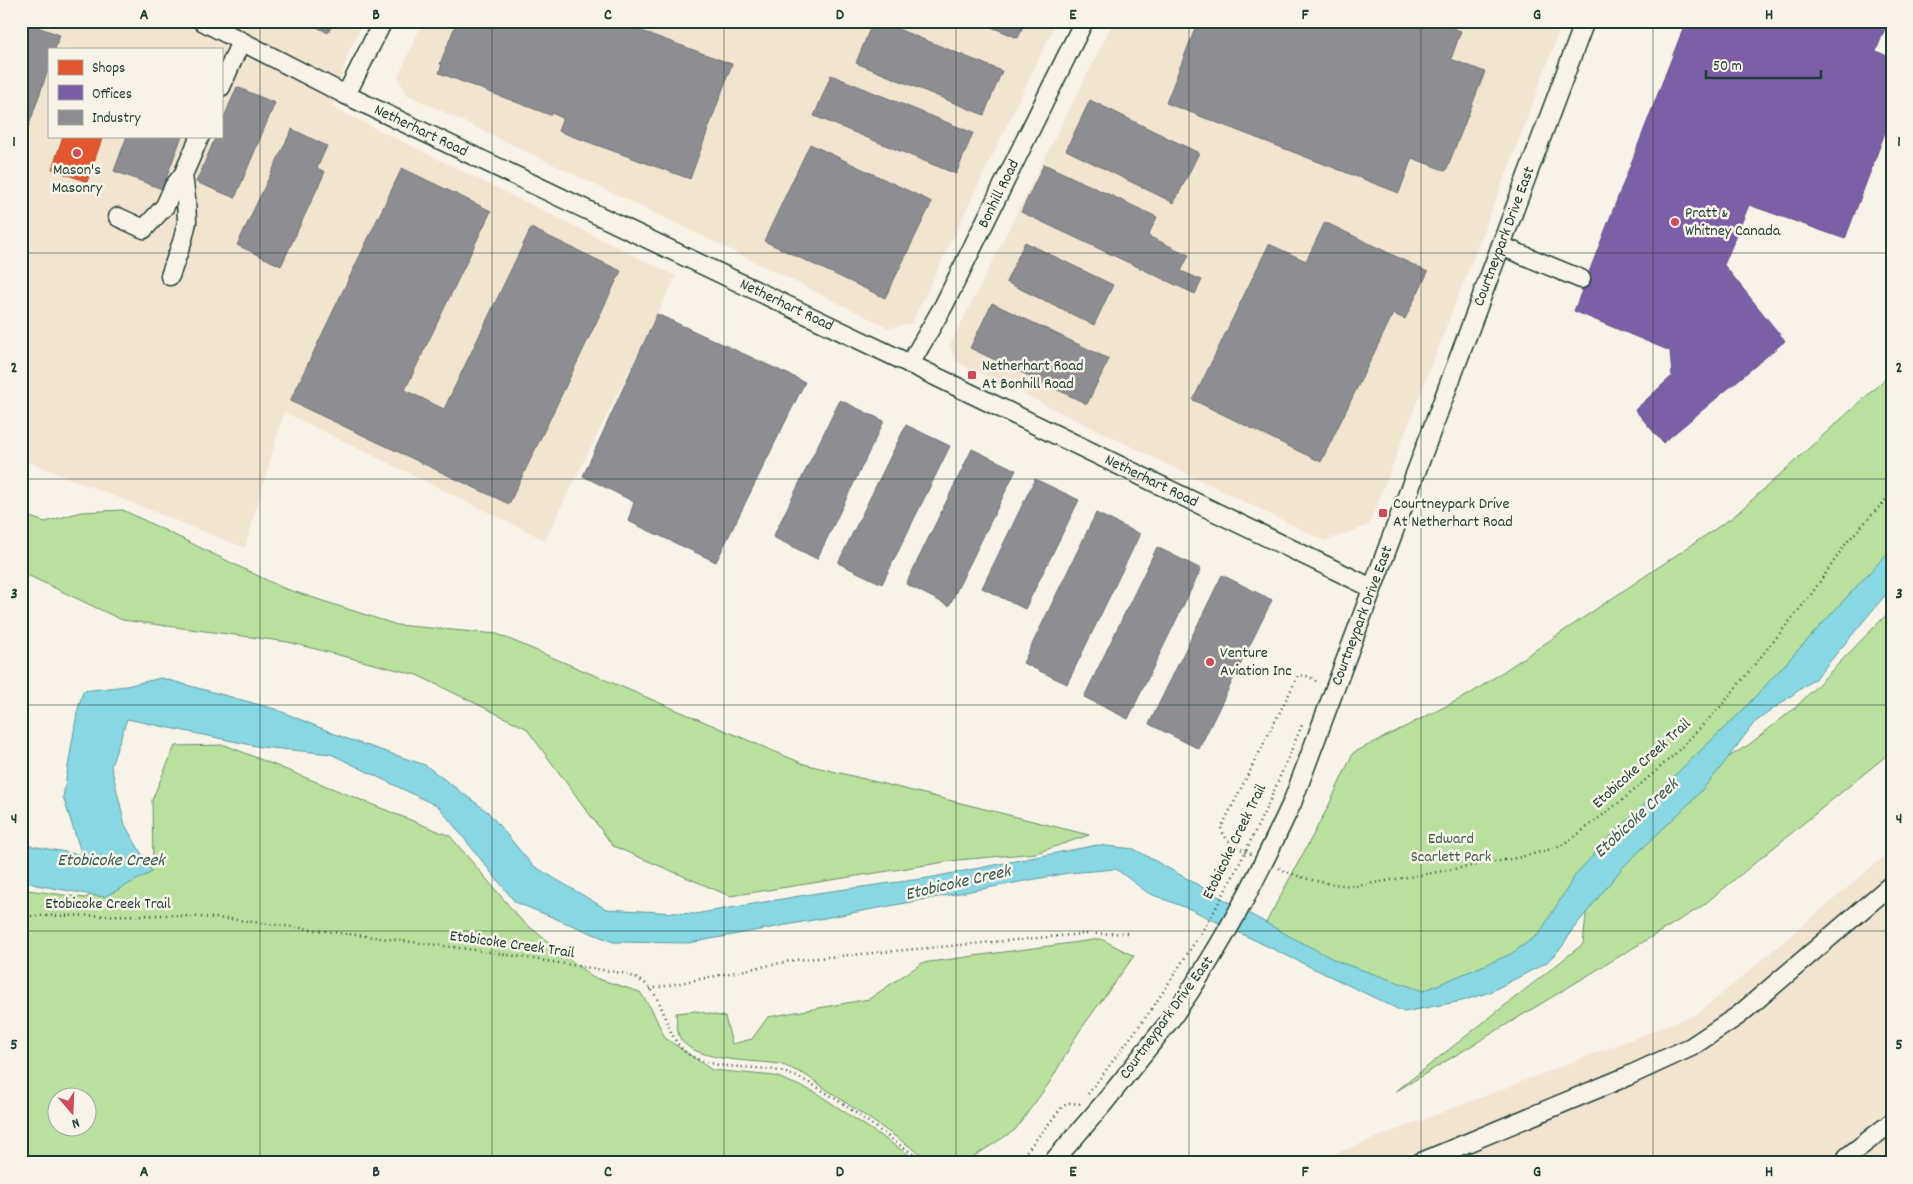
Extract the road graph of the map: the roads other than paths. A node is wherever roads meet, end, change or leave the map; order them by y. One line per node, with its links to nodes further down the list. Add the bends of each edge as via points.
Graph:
1 (202, 21): 5 (street, Netherhart Road)
2 (383, 21): 7 (street)
3 (1084, 21): 14 (street, Bonhill Road, via 944,305)
4 (1585, 21): 11 (street, Courtneypark Drive East)
5 (241, 41): 6 (street); 7 (street, Netherhart Road)
6 (222, 85)
7 (346, 94): 14 (street, Netherhart Road)
8 (199, 138): 9 (street)
9 (183, 175): 10 (street, via 165,206 144,228); 12 (street, via 187,222)
10 (118, 217)
11 (1501, 246): 13 (street); 15 (street, Courtneypark Drive East)
12 (170, 276)
13 (1581, 279)
14 (910, 364): 15 (street, Netherhart Road)
15 (1372, 588): 18 (street, Courtneypark Drive East, bridge, via 1292,803 1240,910 1171,1019)
16 (1892, 884): 19 (street, via 1739,1015 1691,1047)
17 (1892, 1122): 20 (street, via 1847,1157)
18 (1052, 1163)
19 (1420, 1163)
20 (1846, 1163)

